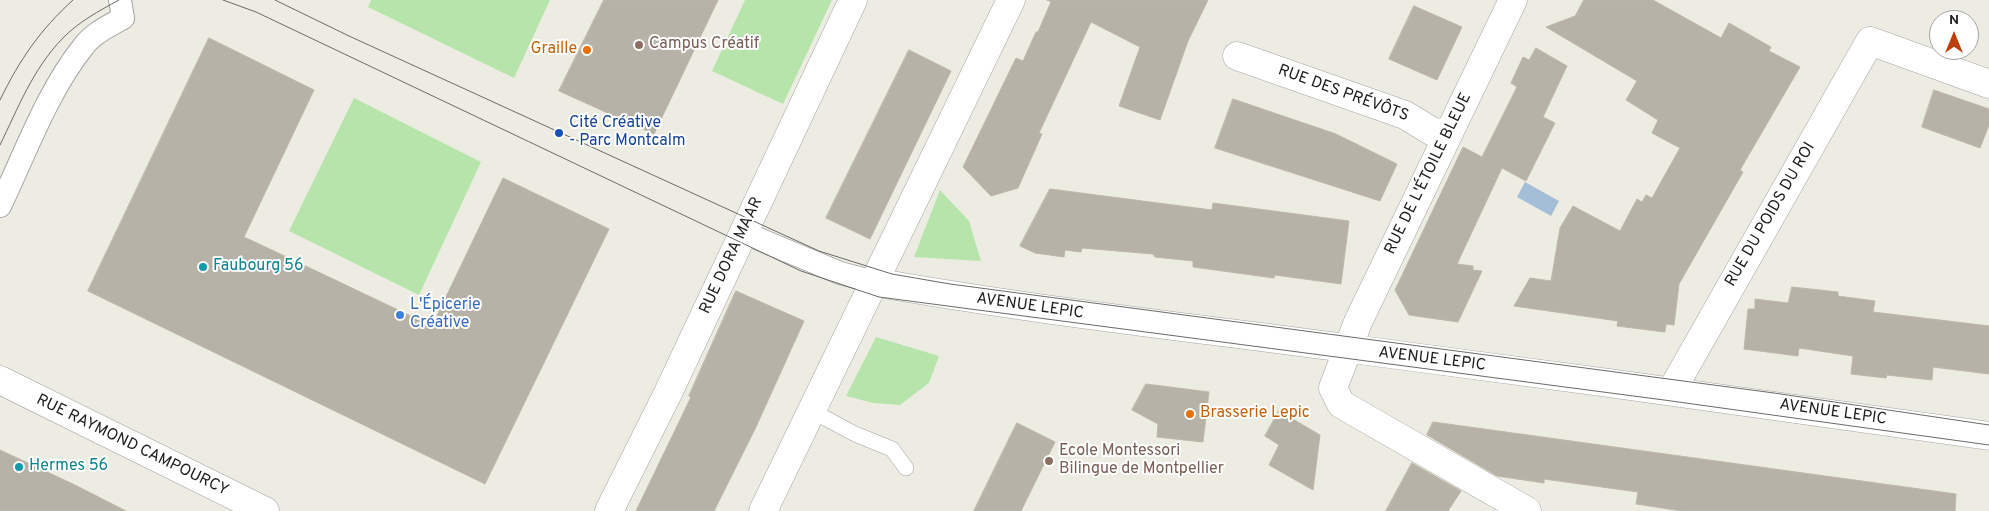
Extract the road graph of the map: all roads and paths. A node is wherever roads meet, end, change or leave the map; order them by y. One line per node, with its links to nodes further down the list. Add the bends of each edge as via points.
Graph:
1 (120, 0): 8 (street, via 122,18 83,46 57,86)
2 (853, 0): 9 (street, RUE DORA MAAR)
3 (1011, 0): 10 (street)
4 (1513, 0): 7 (street, RUE DE L'ÉTOILE BLEUE)
5 (1236, 56): 7 (street, RUE DES PRÉVÔTS, via 1405,115 1433,132)
6 (1989, 84): 13 (street, RUE DU POIDS DU ROI, via 1870,40)
7 (1448, 134): 11 (street, RUE DE L'ÉTOILE BLEUE)
8 (0, 206)
9 (742, 232): 10 (street, via 840,274); 18 (street, RUE DORA MAAR, via 668,394)
10 (874, 282): 11 (street, AVENUE LEPIC, via 1097,317); 14 (street)
11 (1347, 348): 13 (street, AVENUE LEPIC); 20 (street, RUE DE L'ÉTOILE BLEUE, via 1332,388 1341,404)
12 (0, 380): 17 (street, RUE RAYMOND CAMPOURCY)
13 (1672, 390): 15 (street, AVENUE LEPIC)
14 (812, 411): 16 (lane, via 854,434 892,449); 19 (street)
15 (1989, 436)
16 (906, 468)
17 (248, 507)
18 (609, 511)
19 (763, 511)
20 (1527, 511)

